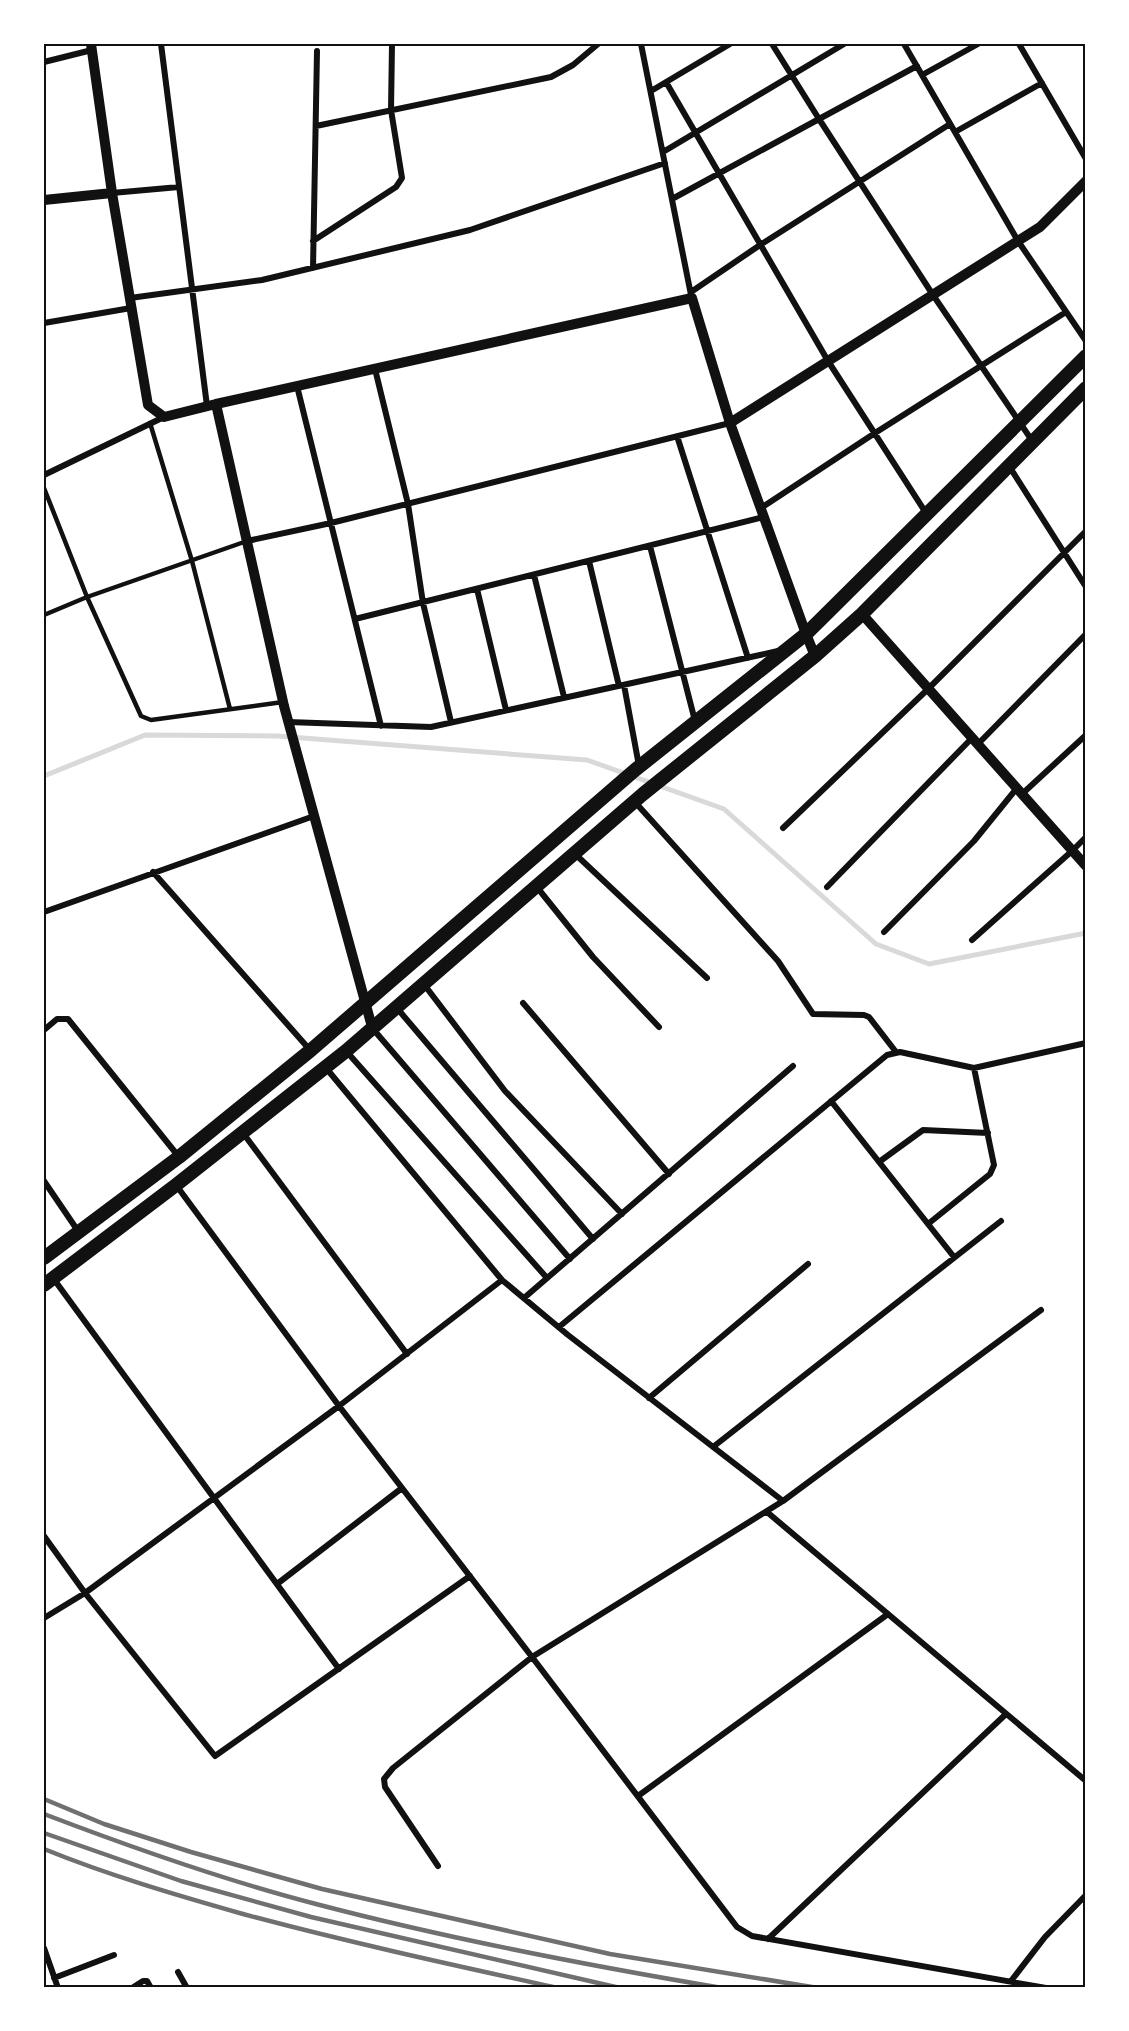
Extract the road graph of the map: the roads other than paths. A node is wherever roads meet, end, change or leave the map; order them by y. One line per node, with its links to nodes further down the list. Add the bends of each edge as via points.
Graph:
1 (161, 44): 32 (street)
2 (392, 44): 20 (street)
3 (598, 44): 20 (street, via 551,77)
4 (641, 44): 19 (street)
5 (730, 44): 17 (street)
6 (772, 44): 15 (street)
7 (844, 44): 15 (street)
8 (904, 44): 14 (street)
9 (978, 44): 16 (street)
10 (1019, 44): 18 (street)
11 (91, 47): 13 (street); 33 (street)
12 (317, 51): 23 (street)
13 (44, 62)
14 (917, 66): 16 (street); 21 (street)
15 (792, 75): 21 (street); 25 (street)
16 (922, 75): 22 (street)
17 (666, 82): 19 (street); 25 (street)
18 (1042, 83): 24 (street); 27 (street)
19 (651, 91): 26 (street)
20 (391, 110): 23 (street); 36 (street, via 402,172 400,182)
21 (819, 119): 29 (street); 31 (street)
22 (950, 124): 24 (street); 31 (street)
23 (316, 126): 36 (street)
24 (955, 132): 37 (street)
25 (695, 133): 26 (street); 29 (street)
26 (663, 152): 28 (street)
27 (1086, 159)
28 (665, 164): 34 (street); 39 (street, via 470,230)
29 (718, 174): 34 (street); 38 (street)
30 (1086, 181): 37 (street, via 1040,227)
31 (860, 182): 38 (street); 42 (street)
32 (179, 187): 33 (street); 40 (street)
33 (112, 193): 35 (street); 43 (street)
34 (672, 199): 41 (street)
35 (44, 200)
36 (313, 241): 39 (street)
37 (1018, 241): 42 (street); 44 (street)
38 (760, 245): 41 (street); 48 (street)
39 (313, 268): 40 (street)
40 (191, 290): 43 (street); 53 (street)
41 (691, 295): 50 (street); 56 (street)
42 (933, 295): 48 (street); 49 (street)
43 (131, 303): 45 (street); 54 (street, via 148,405)
44 (1066, 312): 46 (street); 49 (street)
45 (44, 323)
46 (1086, 341)
47 (1086, 356): 57 (main road)
48 (828, 361): 56 (street); 58 (street)
49 (982, 366): 57 (street); 58 (street)
50 (375, 369): 51 (street); 64 (street)
51 (297, 386): 53 (street); 67 (street)
52 (1086, 388): 60 (main road)
53 (212, 405): 54 (street); 70 (street)
54 (164, 417): 55 (street)
55 (150, 423): 62 (street); 73 (lane)
56 (730, 423): 59 (street); 65 (street)
57 (1020, 423): 60 (street); 66 (main road)
58 (875, 433): 65 (street); 66 (street)
59 (677, 436): 64 (street); 68 (street)
60 (1033, 442): 61 (main road)
61 (1009, 466): 72 (street); 80 (main road)
62 (44, 475)
63 (44, 488): 78 (lane)
64 (408, 504): 67 (street); 79 (street)
65 (762, 513): 68 (street); 83 (street)
66 (927, 514): 83 (main road)
67 (331, 523): 70 (street); 82 (street)
68 (707, 531): 71 (street); 87 (street)
69 (1086, 531): 72 (street)
70 (247, 541): 73 (lane); 92 (street)
71 (650, 546): 74 (street); 88 (street)
72 (1064, 553): 76 (street); 90 (street)
73 (192, 561): 78 (lane); 93 (lane)
74 (589, 561): 75 (street); 89 (street)
75 (534, 575): 77 (street); 91 (street)
76 (1086, 587)
77 (477, 589): 79 (street); 94 (street)
78 (87, 597): 81 (lane); 93 (lane, via 141,716 151,720)
79 (423, 603): 82 (street); 96 (street)
80 (862, 614): 86 (main road); 90 (street)
81 (44, 615)
82 (355, 619): 98 (street)
83 (806, 634): 85 (main road); 86 (street)
84 (1086, 634): 100 (street)
85 (787, 649): 87 (street); 97 (main road)
86 (815, 656): 103 (main road)
87 (748, 658): 88 (street)
88 (682, 672): 89 (street); 97 (street)
89 (622, 685): 91 (street); 101 (street)
90 (928, 689): 100 (street); 105 (street)
91 (564, 698): 94 (street)
92 (283, 702): 93 (lane); 95 (street)
93 (230, 710)
94 (506, 710): 96 (street)
95 (288, 722): 98 (street); 104 (street)
96 (451, 722): 98 (street, via 419,728)
97 (695, 722): 101 (main road)
98 (381, 726)
99 (1086, 735): 102 (street)
100 (975, 741): 102 (street); 112 (street)
101 (637, 768): 119 (main road)
102 (1019, 791): 107 (street); 114 (street)
103 (639, 797): 108 (main road); 127 (street, via 778,961 813,1014 869,1017)
104 (314, 816): 110 (street); 119 (street)
105 (783, 828)
106 (1086, 837): 107 (street)
107 (1072, 851): 109 (street); 115 (street)
108 (574, 853): 111 (main road); 116 (street)
109 (1086, 866)
110 (153, 872): 113 (street); 125 (street)
111 (536, 886): 117 (main road); 122 (street, via 593,957)
112 (827, 887)
113 (44, 912)
114 (884, 932)
115 (972, 940)
116 (707, 978)
117 (423, 983): 120 (main road); 139 (street, via 505,1091)
118 (523, 1003): 136 (street)
119 (366, 1004): 121 (street); 125 (main road)
120 (396, 1007): 121 (main road); 143 (street)
121 (372, 1027): 126 (main road); 146 (street)
122 (659, 1027)
123 (44, 1030): 134 (street, via 57,1019 68,1019)
124 (1086, 1043): 130 (street)
125 (310, 1050): 134 (main road)
126 (346, 1051): 129 (main road); 148 (street)
127 (896, 1052): 130 (street); 131 (street, via 882,1058)
128 (793, 1066): 136 (street)
129 (325, 1067): 132 (main road); 149 (street)
130 (974, 1068): 133 (street)
131 (831, 1101): 135 (street); 153 (street)
132 (243, 1133): 138 (main road); 154 (street)
133 (988, 1133): 135 (street, via 923,1130); 141 (street, via 993,1170)
134 (179, 1157): 142 (main road)
135 (879, 1162): 141 (street)
136 (669, 1174): 139 (street)
137 (44, 1181): 142 (street)
138 (176, 1185): 150 (main road); 156 (street)
139 (622, 1214): 143 (street)
140 (1001, 1221): 144 (street)
141 (928, 1224): 144 (street)
142 (79, 1232): 145 (main road)
143 (593, 1239): 146 (street)
144 (954, 1257): 157 (street)
145 (44, 1258)
146 (570, 1259): 148 (street)
147 (808, 1264): 155 (street)
148 (547, 1278): 151 (street)
149 (502, 1280): 151 (street); 154 (street)
150 (48, 1281): 159 (street)
151 (524, 1298): 153 (street)
152 (1041, 1310): 160 (street)
153 (559, 1327): 155 (street)
154 (406, 1354): 156 (street)
155 (649, 1398): 157 (street)
156 (339, 1406): 158 (street); 159 (street)
157 (713, 1447): 160 (street)
158 (402, 1488): 163 (street); 164 (street)
159 (214, 1497): 164 (street); 165 (street)
160 (783, 1501): 161 (street)
161 (766, 1512): 166 (street); 168 (street)
162 (44, 1536): 165 (street)
163 (470, 1576): 168 (street); 169 (street)
164 (278, 1584): 169 (street)
165 (85, 1593): 167 (street); 169 (street, via 215,1756)
166 (888, 1614): 170 (street); 172 (street)
167 (44, 1618)
168 (532, 1657): 172 (street); 173 (street, via 384,1779 385,1787)
169 (339, 1669)
170 (1006, 1714): 171 (street); 175 (street)
171 (1086, 1781)
172 (638, 1796): 175 (street, via 737,1927)
173 (438, 1866)
174 (1086, 1895): 180 (street, via 1045,1936)
175 (768, 1939): 180 (street)
176 (44, 1948): 179 (street)
177 (114, 1955): 179 (street)
178 (178, 1972): 184 (street)
179 (54, 1978): 181 (street)
180 (1011, 1981): 185 (street)
181 (58, 1988)
182 (132, 1988): 183 (street, via 143,1981)
183 (151, 1988)
184 (187, 1988)
185 (1046, 1988)

